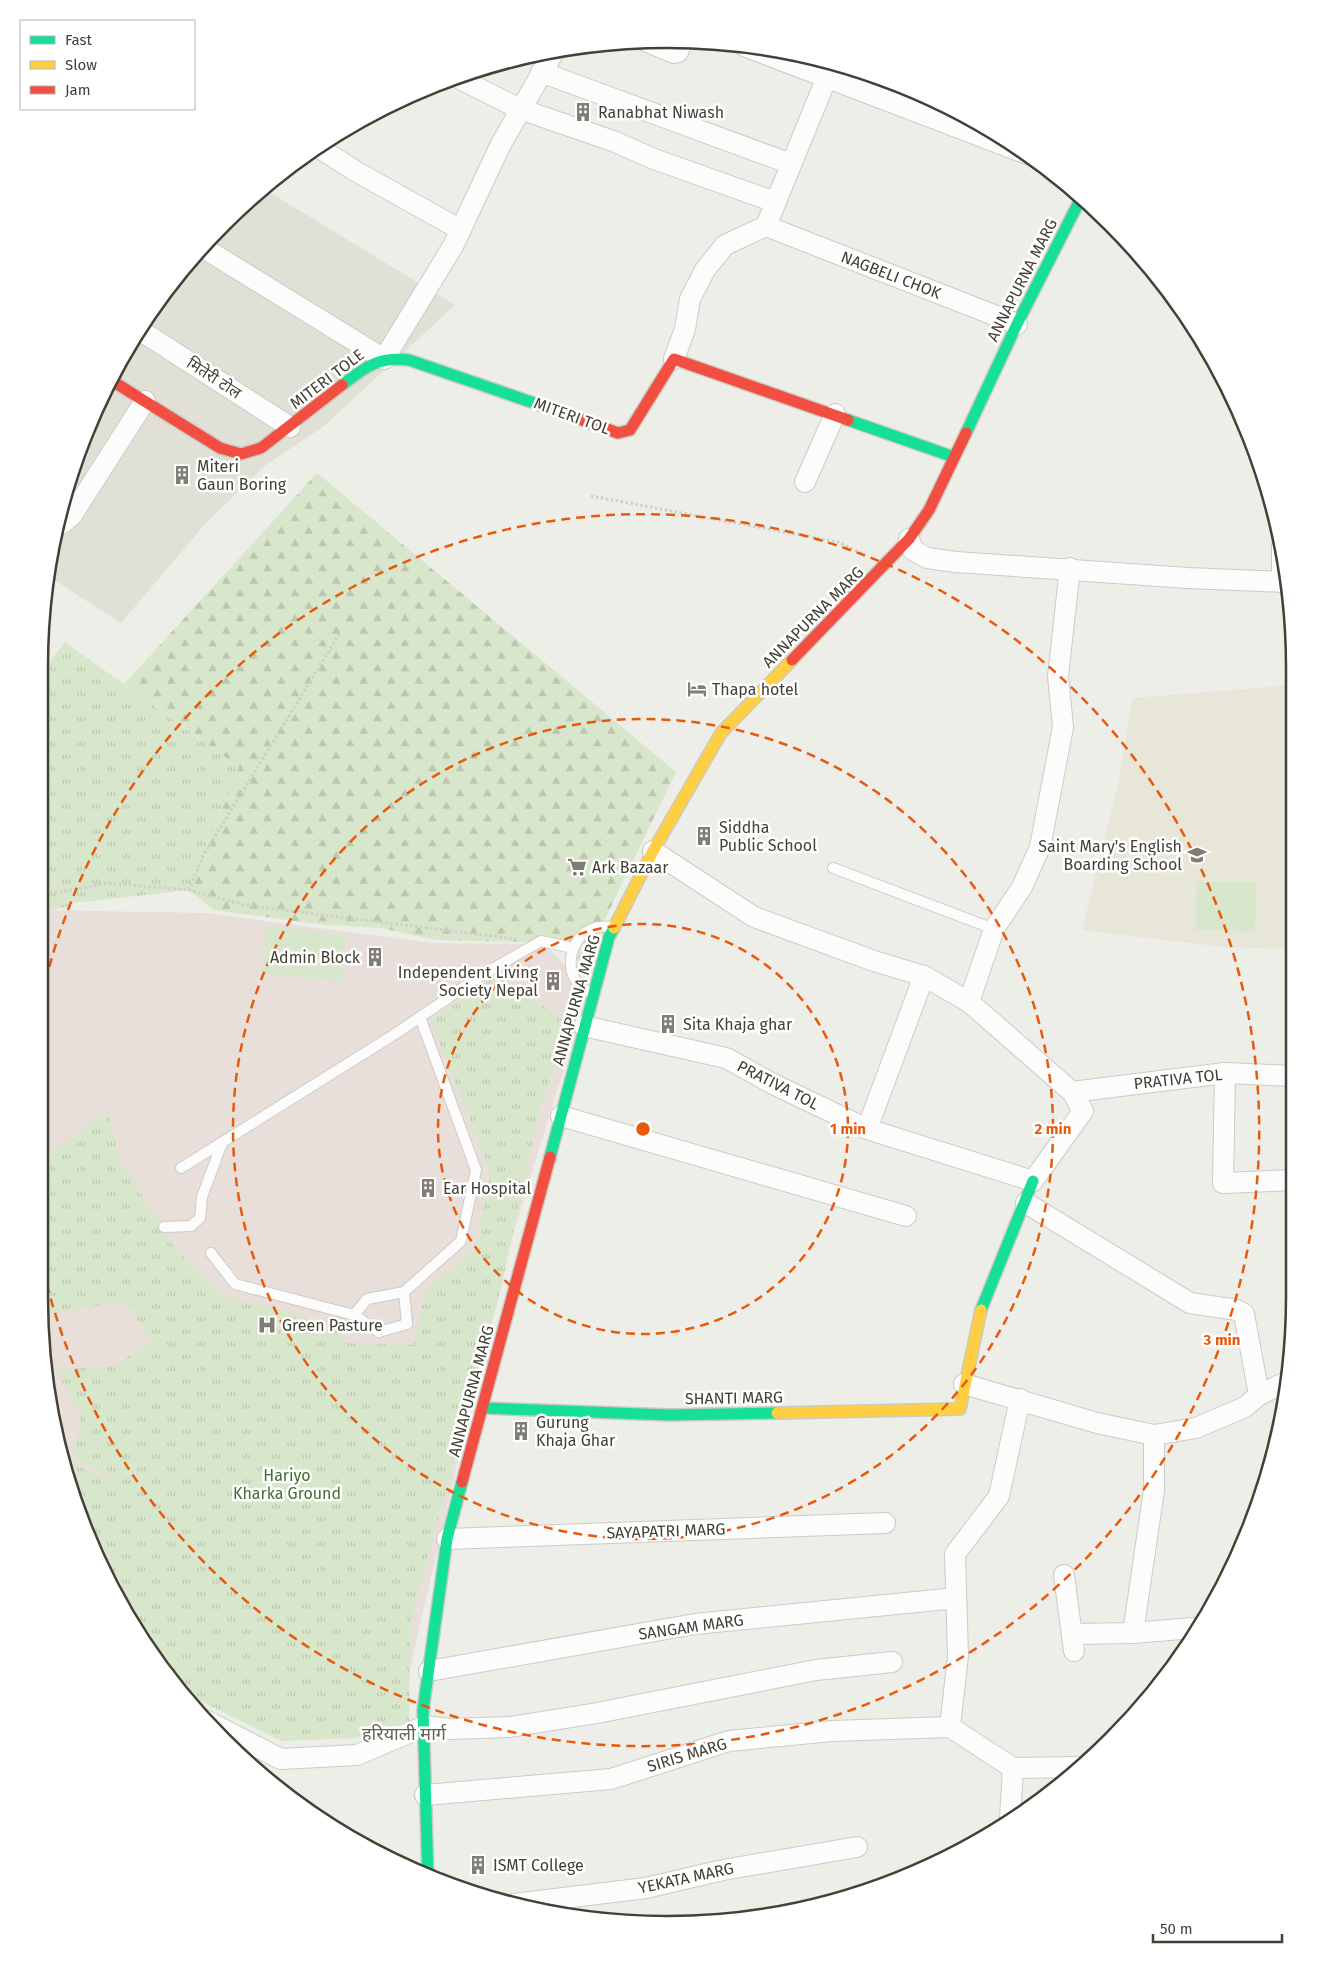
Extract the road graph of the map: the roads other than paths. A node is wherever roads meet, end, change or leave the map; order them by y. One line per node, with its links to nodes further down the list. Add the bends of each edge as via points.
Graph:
1 (662, 48): 2 (street, via 674,53)
2 (680, 48)
3 (773, 57): 6 (street)
4 (549, 59): 5 (street)
5 (541, 72): 8 (street); 12 (street)
6 (827, 77): 9 (street); 12 (street)
7 (465, 81): 8 (street)
8 (520, 109): 13 (street); 16 (street)
9 (945, 116): 10 (street)
10 (978, 131)
11 (324, 151): 16 (street)
12 (791, 164): 13 (street)
13 (775, 202): 15 (street)
14 (1078, 204): 18 (main road, ANNAPURNA MARG)
15 (766, 226): 18 (street, NAGBELI CHOK); 21 (street, via 725,245 705,270 690,299 685,329)
16 (461, 230): 20 (street)
17 (208, 251): 20 (street, MITERI TOL)
18 (1017, 324): 26 (main road, ANNAPURNA MARG)
19 (145, 334): 25 (street, मितेरी टोल)
20 (384, 358): 21 (main road, MITERI TOL, via 416,361 618,433 634,426); 25 (main road, MITERI TOLE, via 368,365)
21 (674, 359): 24 (main road)
22 (116, 383): 23 (main road)
23 (145, 401): 25 (main road, MITERI TOLE, via 220,448 241,454 261,448); 28 (street, via 72,515)
24 (835, 414): 26 (main road); 27 (street)
25 (290, 427)
26 (954, 456): 29 (main road, ANNAPURNA MARG, via 928,510)
27 (805, 482)
28 (65, 520)
29 (909, 539): 30 (street, via 913,550 927,558); 32 (main road, ANNAPURNA MARG, via 721,733)
30 (1070, 568): 31 (street); 35 (street, via 1058,676 1063,727 1040,847 1022,887)
31 (1279, 582)
32 (653, 851): 34 (main road, ANNAPURNA MARG); 37 (street, via 754,917)
33 (833, 868): 35 (lane)
34 (614, 928): 36 (lane, via 590,930); 38 (main road, ANNAPURNA MARG)
35 (994, 929): 39 (street)
36 (572, 948): 38 (lane, via 572,973 582,987); 40 (lane, via 541,941 482,975)
37 (924, 976): 39 (street); 46 (street)
38 (594, 994): 41 (main road, ANNAPURNA MARG)
39 (969, 1002): 44 (street)
40 (420, 1017): 47 (lane); 55 (lane, via 476,1170 461,1241)
41 (584, 1026): 45 (main road, ANNAPURNA MARG); 46 (street, PRATIVA TOL, via 726,1058)
42 (1225, 1073): 43 (street, PRATIVA TOL); 44 (street, PRATIVA TOL); 49 (street, via 1223,1182)
43 (1286, 1076)
44 (1072, 1092): 50 (street, via 1083,1111)
45 (561, 1116): 52 (street); 61 (main road, ANNAPURNA MARG)
46 (868, 1129): 50 (street, PRATIVA TOL)
47 (222, 1143): 48 (lane); 53 (lane, via 202,1198 200,1218 191,1226)
48 (181, 1168)
49 (1286, 1180)
50 (1034, 1182): 51 (main road)
51 (1026, 1203): 57 (main road, via 979,1316); 59 (street, via 1190,1303 1244,1314)
52 (906, 1216)
53 (164, 1227)
54 (211, 1253): 56 (lane, via 235,1284)
55 (404, 1292): 56 (lane, via 367,1299); 56 (lane, via 407,1324 380,1332)
56 (354, 1315)
57 (964, 1384): 60 (street); 61 (main road, SHANTI MARG, via 960,1409 670,1415)
58 (1279, 1385): 59 (street)
59 (1259, 1395): 62 (street, via 1245,1408 1196,1428)
60 (1020, 1399): 62 (street, via 1097,1423); 66 (street, via 999,1496 955,1554)
61 (483, 1408): 64 (main road, ANNAPURNA MARG)
62 (1154, 1435): 68 (street, via 1154,1490)
63 (885, 1522): 64 (street, SAYAPATRI MARG)
64 (447, 1538): 70 (main road, ANNAPURNA MARG)
65 (1064, 1575): 68 (street, via 1073,1642)
66 (956, 1598): 70 (street, SANGAM MARG, via 695,1624); 72 (street, via 958,1656)
67 (1189, 1628): 68 (street)
68 (1133, 1633)
69 (892, 1662): 71 (street, via 816,1670 510,1727 450,1729)
70 (429, 1671): 71 (main road, ANNAPURNA MARG, via 423,1710)
71 (425, 1726): 73 (street, via 357,1756 282,1759); 76 (main road, ANNAPURNA MARG)
72 (950, 1727): 75 (street); 76 (street, SIRIS MARG, via 832,1730 728,1741 611,1778)
73 (224, 1729)
74 (1070, 1767): 75 (street)
75 (1013, 1768): 77 (street)
76 (425, 1795): 79 (main road, ANNAPURNA MARG)
77 (1010, 1812)
78 (857, 1847): 80 (street, YEKATA MARG, via 723,1870 646,1888)
79 (428, 1868)
80 (533, 1902)

